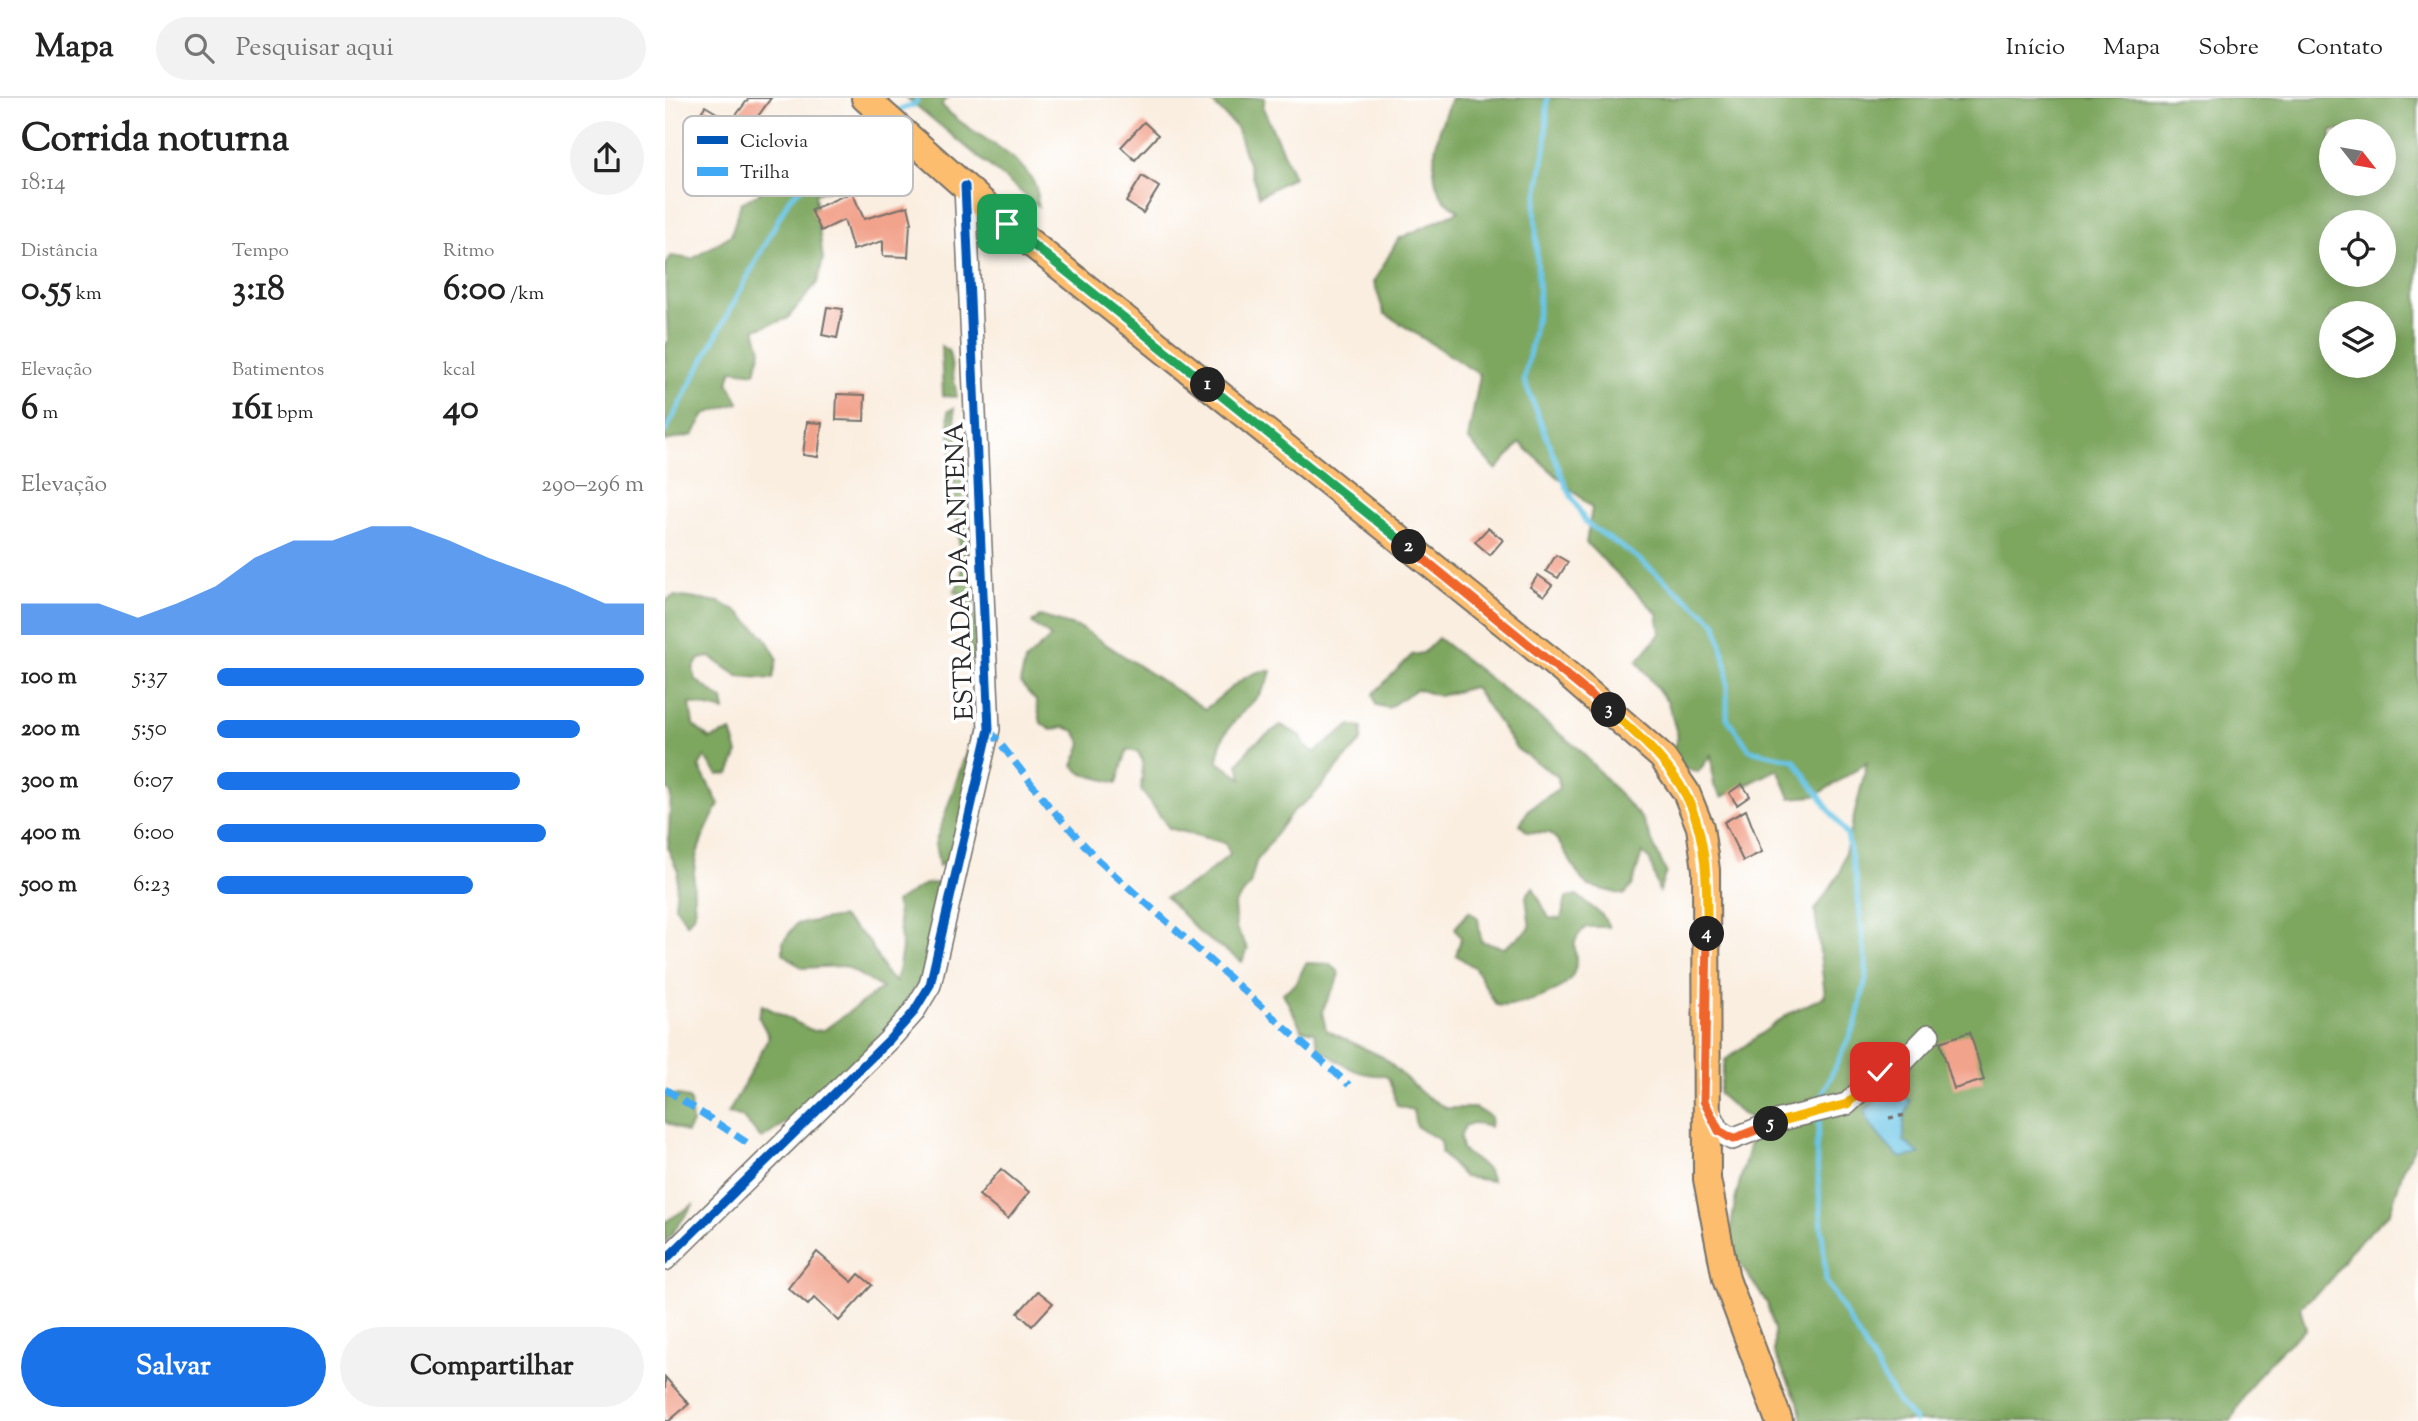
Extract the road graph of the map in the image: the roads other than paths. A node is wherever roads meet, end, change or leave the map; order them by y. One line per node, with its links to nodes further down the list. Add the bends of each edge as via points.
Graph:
1 (865, 98): 2 (main road)
2 (885, 116)
3 (913, 141): 4 (main road)
4 (965, 187): 6 (main road, via 1560,668 1662,757 1686,792 1700,827 1706,870); 7 (street, ESTRADA DA ANTENA, via 989,729 930,985 890,1040)
5 (1929, 1035): 6 (street, via 1905,1060 1880,1072 1847,1104 1780,1120 1733,1139 1719,1131)
6 (1704, 1101): 8 (main road, via 1707,1180 1727,1279)
7 (665, 1260)
8 (1779, 1421)

